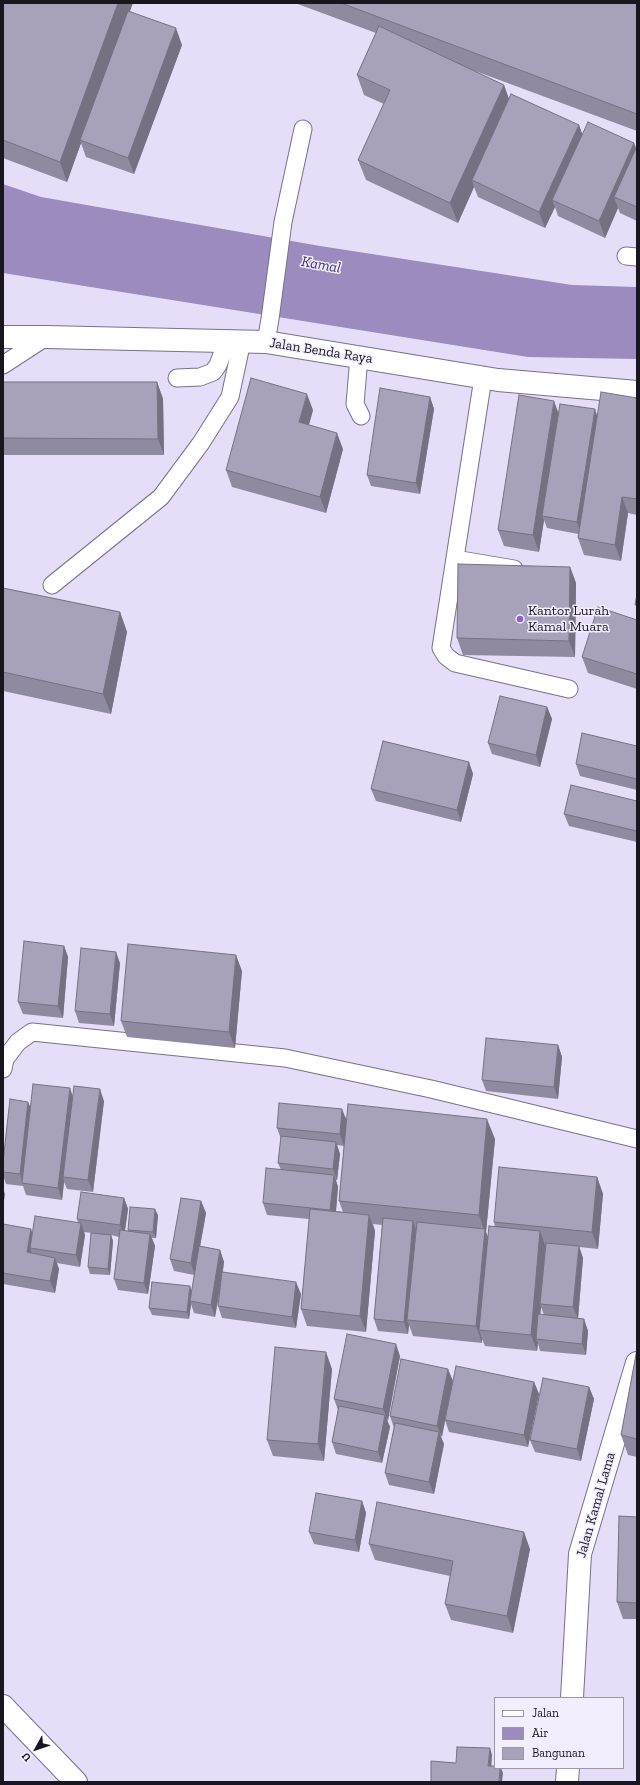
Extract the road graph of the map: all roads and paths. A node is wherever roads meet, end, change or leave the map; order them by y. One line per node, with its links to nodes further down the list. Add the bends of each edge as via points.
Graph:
1 (303, 129): 5 (lane, via 283,222)
2 (3, 337): 3 (main road, Jalan Benda Raya)
3 (46, 337): 4 (main road, Jalan Benda Raya); 6 (lane)
4 (235, 341): 5 (main road, Jalan Benda Raya); 8 (lane, via 213,372 200,377); 14 (lane, via 230,397 161,497)
5 (266, 342): 7 (main road, Jalan Benda Raya)
6 (3, 365)
7 (357, 376): 9 (main road, Jalan Benda Raya); 11 (lane, via 355,404)
8 (177, 378)
9 (483, 378): 10 (main road, Jalan Benda Raya); 12 (lane)
10 (637, 392)
11 (361, 416)
12 (455, 559): 13 (lane); 15 (lane, via 441,648 446,656 455,664)
13 (532, 572)
14 (52, 585)
15 (569, 689)
16 (3, 1069): 17 (lane, via 5,1059 18,1042 32,1032 277,1057 431,1089)
17 (637, 1139)
18 (637, 1363): 19 (main road, Jalan Kamal Lama, via 580,1554)
19 (572, 1697)
20 (3, 1706): 22 (main road)
21 (568, 1769): 23 (main road)
22 (76, 1782)
23 (567, 1782)

